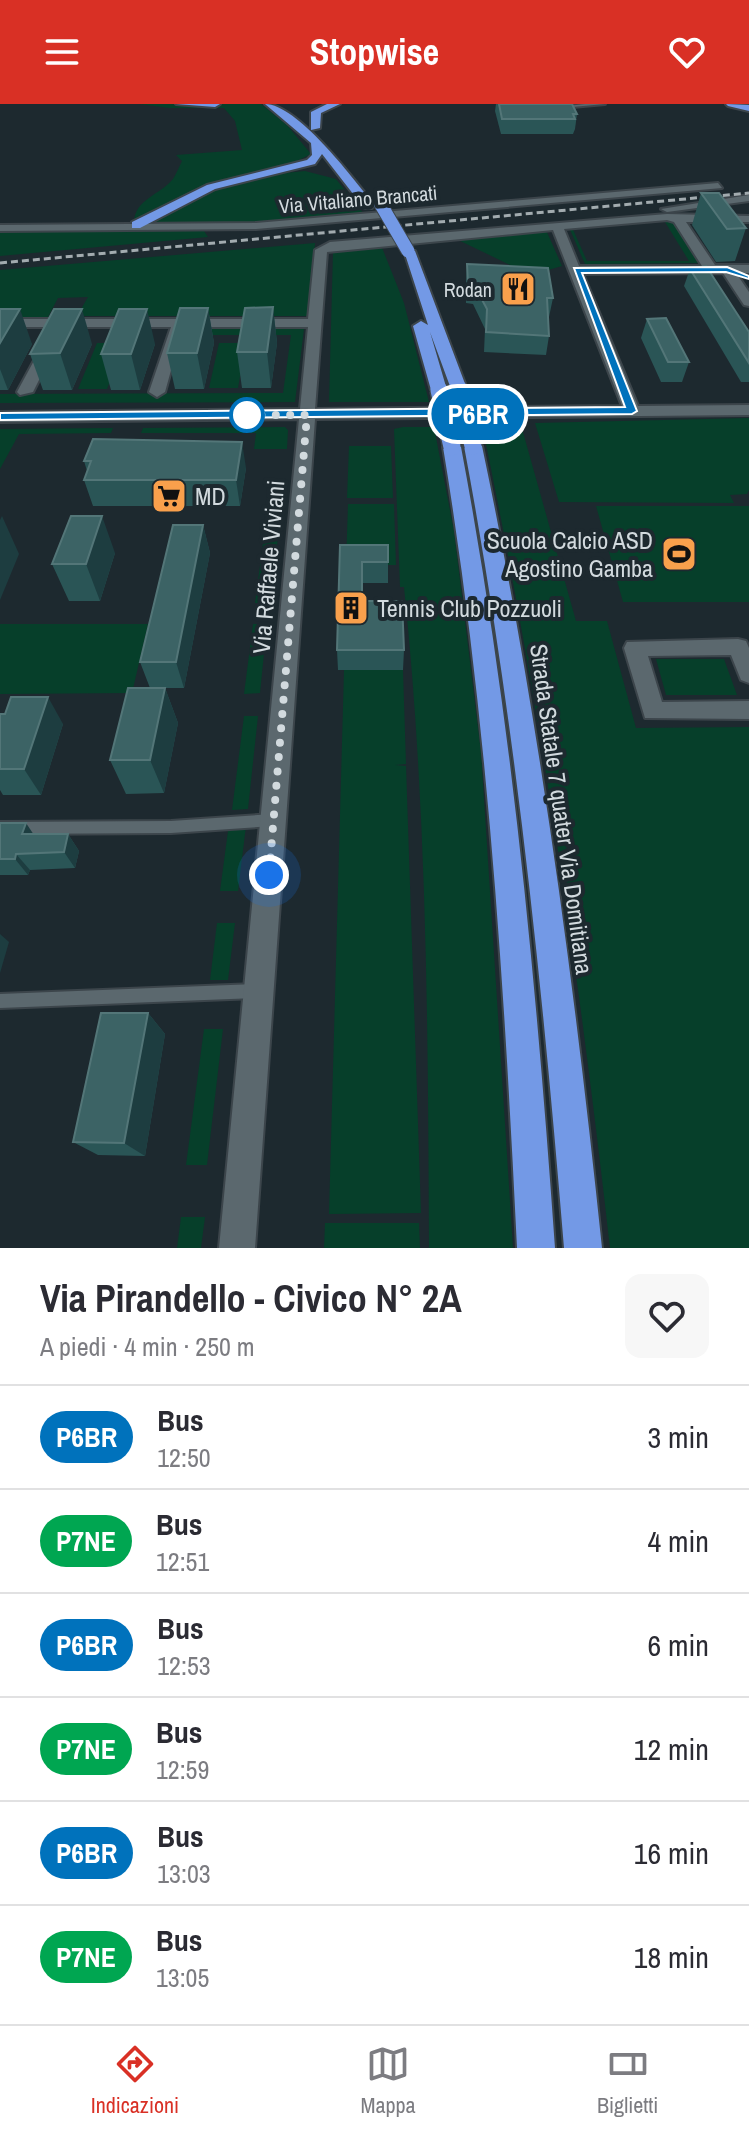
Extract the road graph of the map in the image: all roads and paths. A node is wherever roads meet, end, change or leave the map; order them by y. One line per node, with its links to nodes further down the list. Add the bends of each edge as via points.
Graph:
1 (181, 104): 2 (highway)
2 (215, 104)
3 (270, 104): 12 (highway, Strada Statale 7 quater Via Domitiana)
4 (283, 104): 11 (highway, Strada Statale 7 quater Via Domitiana)
5 (335, 104): 11 (highway, via 316,112)
6 (603, 104): 9 (lane)
7 (731, 104): 10 (highway)
8 (743, 104): 10 (highway)
9 (553, 107)
10 (749, 107)
11 (315, 128): 17 (highway, Strada Statale 7 quater Via Domitiana, via 359,173)
12 (316, 141): 13 (highway, via 313,160); 14 (highway, Strada Statale 7 quater Via Domitiana)
13 (272, 172): 14 (highway, via 322,171); 21 (highway, via 211,187)
14 (352, 183): 17 (highway, Strada Statale 7 quater Via Domitiana)
15 (718, 186): 21 (street, Via Vitaliano Brancati, via 256,226)
16 (749, 198): 18 (street, via 671,206 664,212)
17 (374, 204): 23 (highway, Strada Statale 7 quater Via Domitiana)
18 (672, 218): 19 (street, Via Raffaele Viviani); 20 (street, Via Raffaele Viviani); 27 (street)
19 (749, 219)
20 (556, 224): 26 (street); 33 (street, Via Raffaele Viviani, via 325,246)
21 (136, 225): 22 (street, Via Vitaliano Brancati)
22 (0, 228)
23 (401, 252): 40 (highway, Strada Statale 7 quater Via Domitiana, bridge, via 439,390); 40 (highway, Strada Statale 7 quater Via Domitiana, bridge, via 459,389)
24 (727, 269): 25 (street); 27 (street); 28 (street); 29 (street)
25 (749, 269)
26 (577, 270): 27 (street); 37 (street)
27 (709, 273)
28 (749, 276)
29 (749, 302)
30 (0, 323): 31 (street)
31 (60, 323): 32 (street); 34 (street)
32 (179, 323): 33 (street); 35 (street)
33 (313, 323): 38 (street, Via Raffaele Viviani)
34 (25, 392)
35 (157, 392)
36 (749, 410): 37 (street)
37 (632, 411): 38 (street)
38 (307, 415): 39 (street); 44 (street, Via Raffaele Viviani)
39 (0, 417)
40 (463, 447): 49 (highway, Strada Statale 7 quater Via Domitiana, via 466,517 512,891); 50 (highway, Strada Statale 7 quater Via Domitiana, via 505,612 524,734)
41 (743, 647): 42 (street); 43 (street, via 635,648 653,711)
42 (749, 674)
43 (749, 710)
44 (274, 820): 45 (lane); 46 (street, Via Raffaele Viviani)
45 (0, 828)
46 (259, 991): 47 (lane); 48 (street, Via Raffaele Viviani)
47 (0, 1001)
48 (237, 1248)
49 (536, 1248)
50 (583, 1248)

